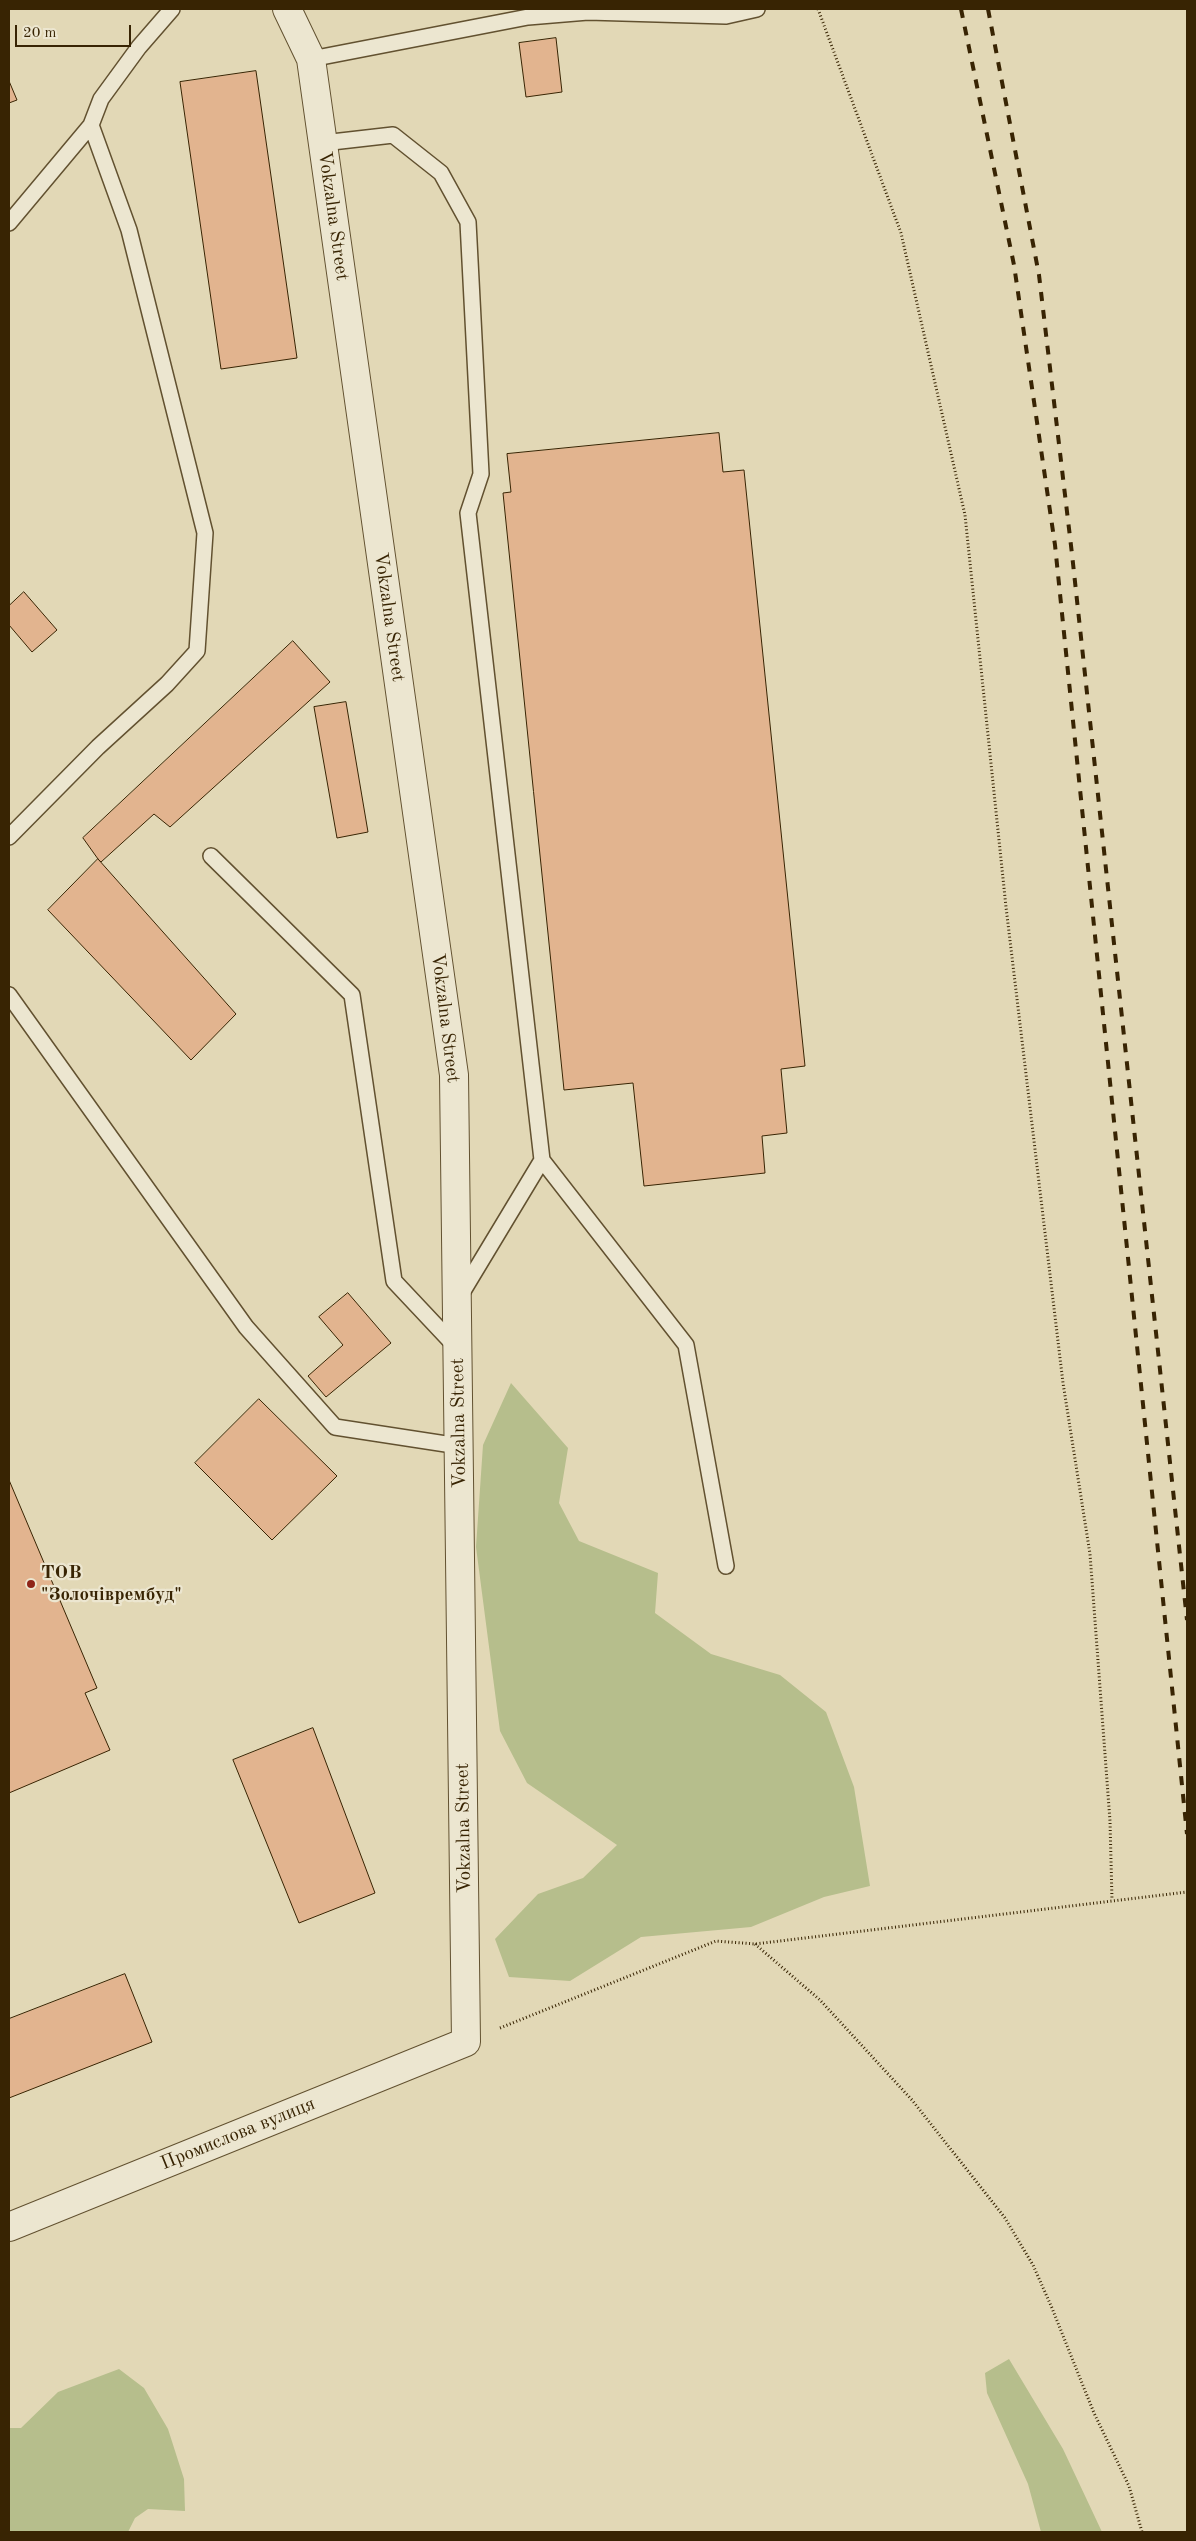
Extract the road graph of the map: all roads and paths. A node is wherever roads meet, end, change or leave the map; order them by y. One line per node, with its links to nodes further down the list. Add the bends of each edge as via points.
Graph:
1 (172, 9): 6 (lane, via 101,99)
2 (287, 9): 5 (street, Vokzalna Street)
3 (757, 9): 5 (lane, via 726,16 588,12 528,17)
4 (818, 9): 18 (path, via 901,233 965,516 1006,907 1062,1373 1090,1554 1110,1821)
5 (311, 59): 7 (street, Vokzalna Street)
6 (91, 125): 8 (lane); 9 (lane, via 130,230 205,533 197,651)
7 (323, 143): 12 (lane, via 393,135 441,173 468,222 481,474 468,513); 13 (street, Vokzalna Street, via 454,1075)
8 (9, 223)
9 (9, 837)
10 (211, 856): 14 (lane, via 352,995 394,1281)
11 (9, 995): 15 (lane, via 246,1327 335,1427)
12 (542, 1160): 13 (lane); 16 (lane, via 686,1345)
13 (457, 1300): 14 (street, Vokzalna Street)
14 (458, 1348): 15 (street, Vokzalna Street)
15 (459, 1446): 20 (street, Vokzalna Street)
16 (726, 1566)
17 (1187, 1892): 18 (path)
18 (1112, 1900): 19 (path)
19 (755, 1944): 20 (path, via 716,1942); 22 (path, via 820,2000 912,2100 1005,2218 1033,2265 1052,2308 1094,2413 1129,2486)
20 (466, 2042): 21 (street, Промислова вулиця)
21 (9, 2227)
22 (1142, 2532)

